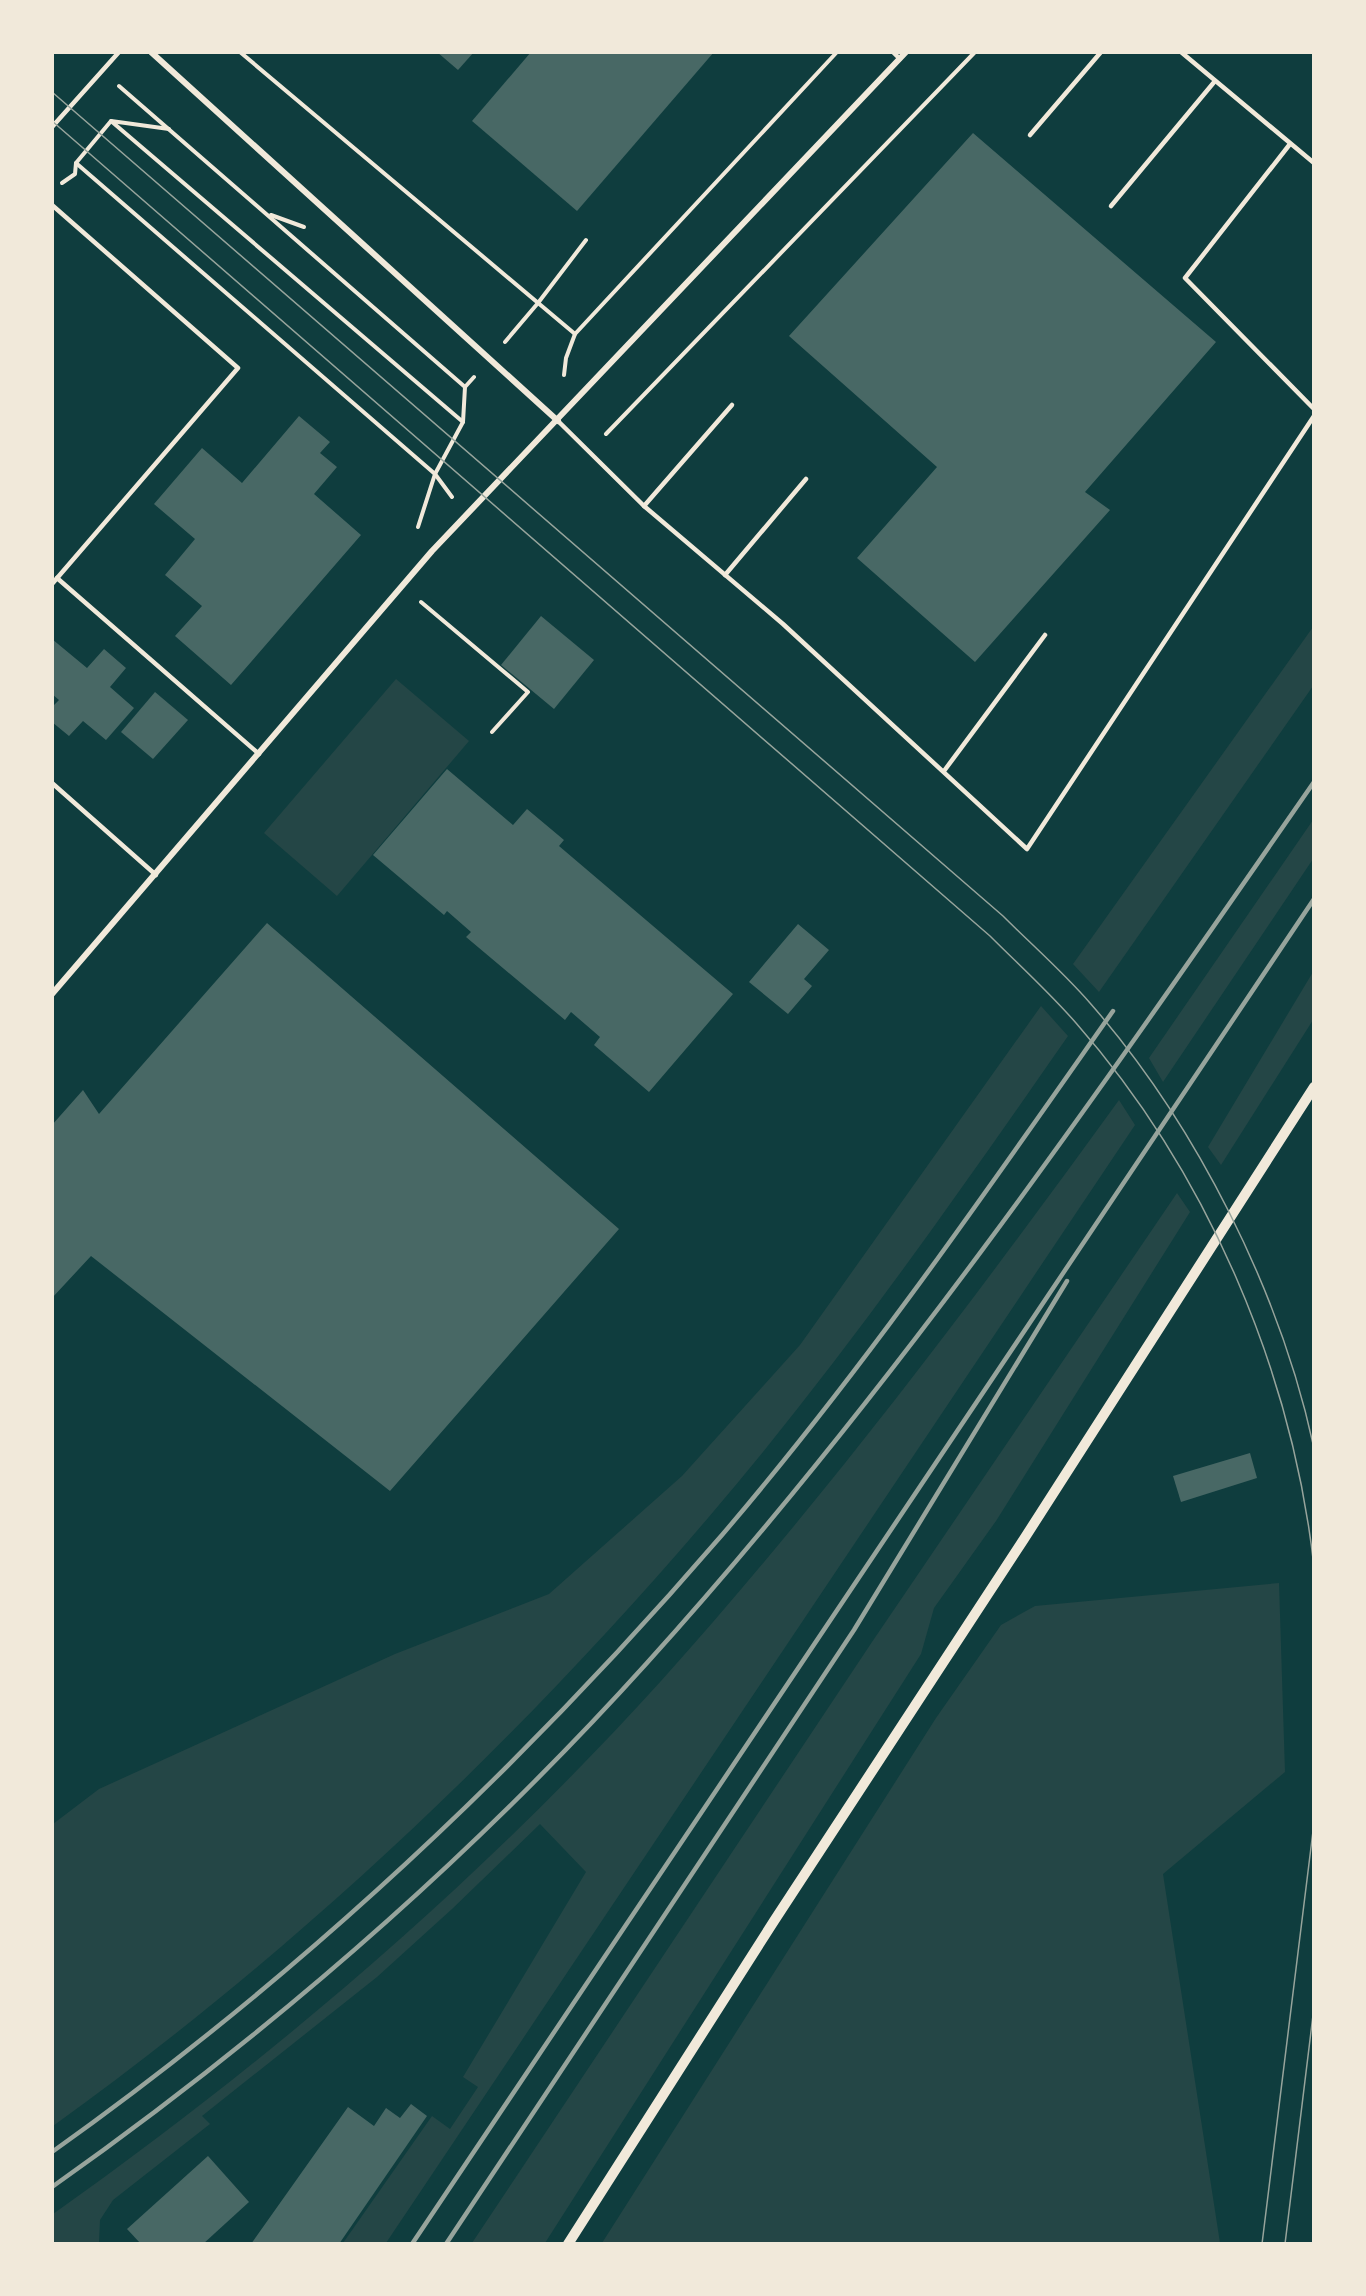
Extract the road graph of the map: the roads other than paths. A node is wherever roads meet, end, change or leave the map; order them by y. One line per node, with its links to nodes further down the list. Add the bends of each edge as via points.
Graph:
1 (119, 52): 9 (lane)
2 (151, 52): 18 (street)
3 (893, 52): 7 (lane)
4 (906, 52): 7 (street)
5 (1101, 52): 10 (lane)
6 (1181, 52): 8 (lane)
7 (900, 59): 18 (street)
8 (1215, 81): 11 (lane); 14 (lane)
9 (52, 127)
10 (1030, 135)
11 (1290, 144): 12 (lane); 16 (lane, via 1185,278)
12 (1314, 163)
13 (52, 205): 22 (lane, via 237,368)
14 (1111, 206)
15 (732, 405): 20 (lane)
16 (1314, 409)
17 (1314, 416): 26 (lane, via 1027,849)
18 (558, 421): 20 (lane); 25 (street, via 402,585)
19 (806, 479): 21 (lane)
20 (644, 506): 21 (lane)
21 (724, 575): 26 (lane)
22 (57, 578): 23 (lane); 25 (lane)
23 (52, 584)
24 (1045, 635): 26 (lane)
25 (260, 755): 28 (street)
26 (944, 771)
27 (52, 783): 28 (lane)
28 (157, 876): 29 (street)
29 (52, 994)
30 (1314, 1087): 31 (street)
31 (568, 2244)

